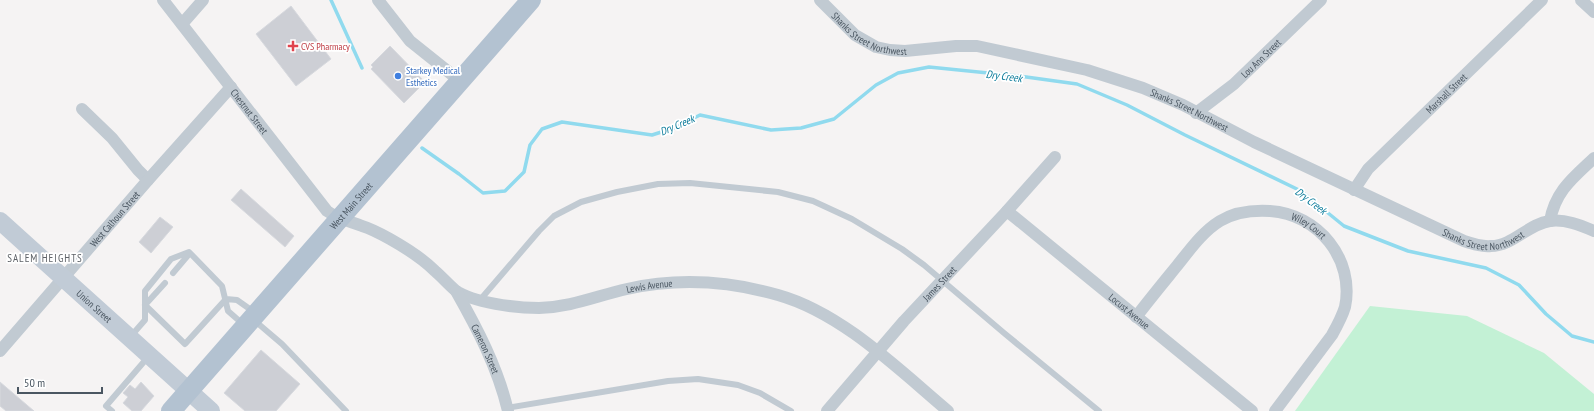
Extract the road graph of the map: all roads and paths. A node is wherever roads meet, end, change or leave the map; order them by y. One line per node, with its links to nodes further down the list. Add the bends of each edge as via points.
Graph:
1 (163, 0): 10 (street, Chestnut Street)
2 (202, 0): 10 (street)
3 (378, 0): 11 (street, via 410,41)
4 (531, 0): 11 (main road, West Main Street)
5 (820, 0): 14 (street, Shanks Street Northwest, via 856,35 876,47 905,51 976,46 1107,76 1143,88)
6 (1321, 0): 14 (street, Lou Ann Street, via 1234,84)
7 (1542, 0): 18 (street, Marshall Street, via 1368,169)
8 (1581, 0): 9 (street)
9 (1594, 12)
10 (182, 24): 12 (street, Chestnut Street)
11 (460, 81): 20 (main road, West Main Street)
12 (231, 87): 17 (street, West Calhoun Street); 20 (street, Chestnut Street, via 327,211)
13 (82, 109): 17 (street, via 112,138)
14 (1196, 113): 18 (street, Shanks Street Northwest)
15 (1054, 158): 19 (street, James Street)
16 (1594, 158): 22 (street, via 1559,194)
17 (148, 180): 26 (street, West Calhoun Street)
18 (1354, 190): 22 (street, Shanks Street Northwest, via 1480,246 1503,244 1540,223)
19 (1008, 211): 27 (street, James Street); 33 (street, Locust Avenue)
20 (339, 219): 29 (street, Lewis Avenue, via 372,230 404,247 435,270); 34 (main road, West Main Street)
21 (0, 221): 26 (street, Union Street)
22 (1550, 221): 23 (street, via 1572,222)
23 (1594, 231)
24 (190, 253): 25 (lane); 30 (lane, via 222,286); 32 (lane, via 171,259 145,291)
25 (173, 273)
26 (63, 278): 35 (street, Union Street); 36 (street, West Calhoun Street)
27 (942, 280): 31 (lane, via 879,234 813,201 778,192 690,183 658,184 581,202 554,216); 37 (street, James Street); 48 (lane)
28 (165, 282): 32 (lane)
29 (456, 291): 31 (street, Lewis Avenue); 40 (street, Cameron Street, via 488,353)
30 (226, 299): 32 (lane, via 185,344); 34 (lane, via 238,300); 34 (lane, via 228,311)
31 (480, 300): 37 (street, Lewis Avenue, via 500,305 539,308 583,302 653,284 707,283 739,287 777,295 815,310)
32 (145, 305): 35 (lane, via 145,320)
33 (1136, 317): 49 (street, Locust Avenue); 50 (street, Wiley Court, via 1193,245 1220,221 1248,211 1260,210 1292,215 1306,221 1327,238 1340,261 1346,281 1344,308 1332,335)
34 (251, 319): 39 (main road, West Main Street); 44 (lane, via 301,362)
35 (130, 338): 38 (street, Union Street)
36 (0, 351)
37 (877, 352): 46 (street, James Street); 47 (street, Lewis Avenue)
38 (149, 356): 39 (street, Union Street); 41 (lane, via 106,406)
39 (188, 391): 42 (main road, West Main Street); 43 (street, Union Street)
40 (508, 410): 45 (lane, via 668,381 698,379 738,385 760,393)
41 (112, 411)
42 (171, 411)
43 (211, 411)
44 (346, 411)
45 (791, 411)
46 (826, 411)
47 (948, 411)
48 (1099, 411)
49 (1252, 411)
50 (1275, 411)

